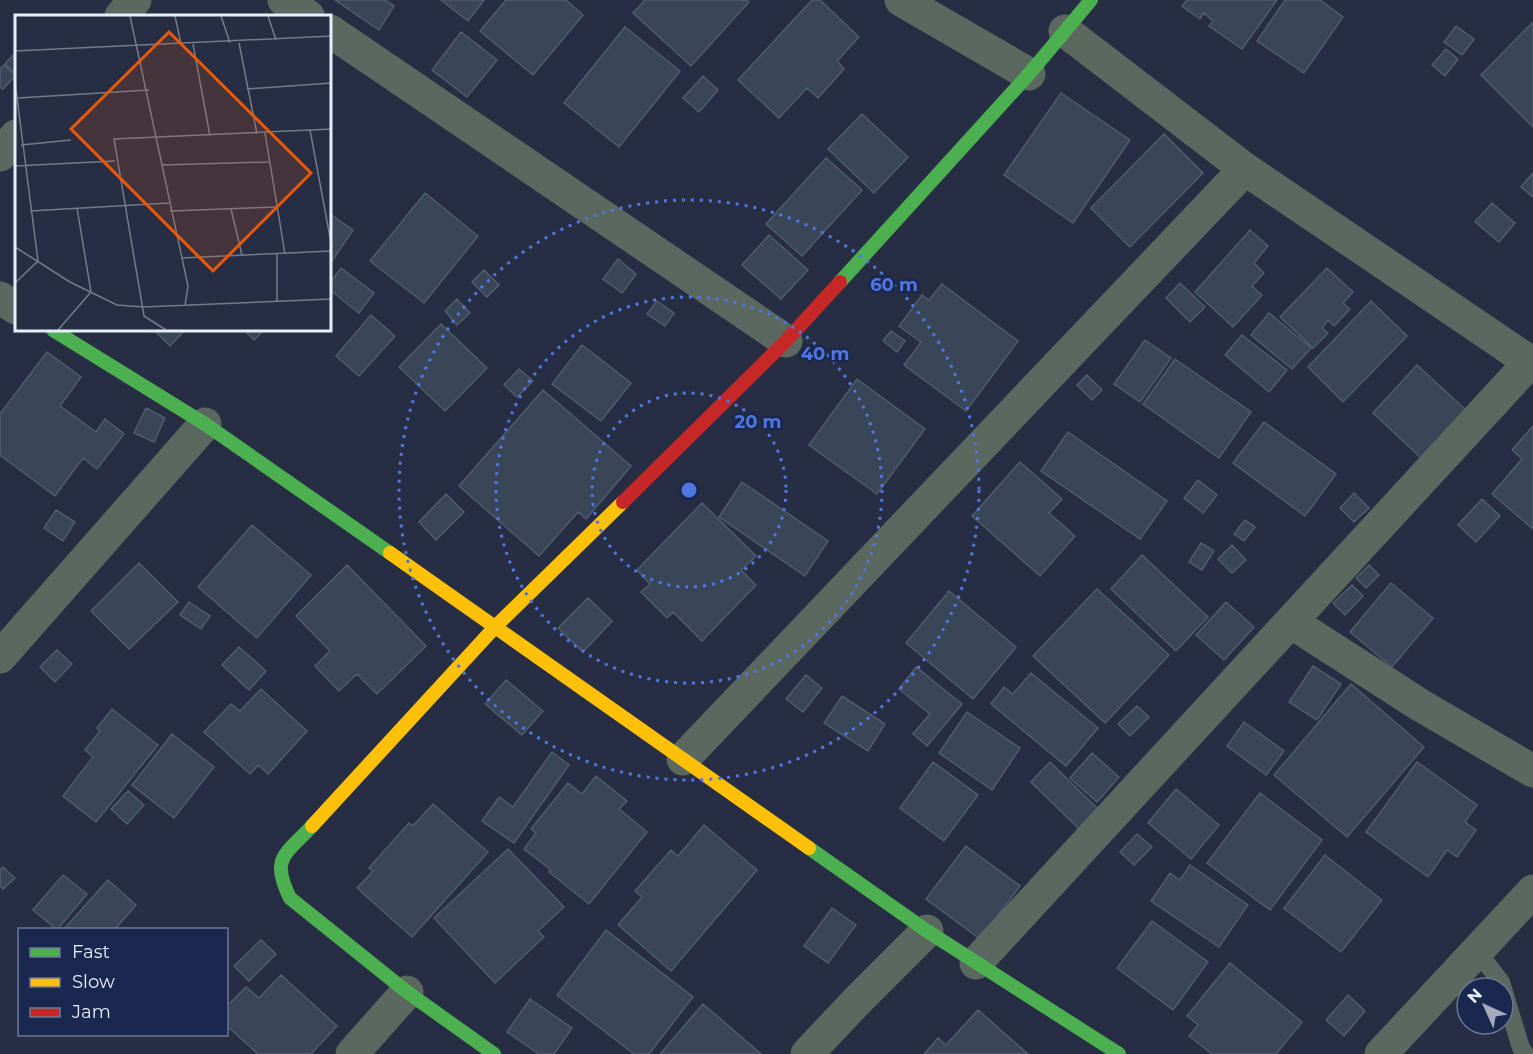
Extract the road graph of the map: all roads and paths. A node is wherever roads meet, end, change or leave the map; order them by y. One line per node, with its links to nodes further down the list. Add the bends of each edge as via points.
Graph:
1 (134, 0): 5 (street)
2 (284, 0): 6 (street)
3 (901, 0): 9 (street)
4 (1091, 0): 7 (street)
5 (122, 15)
6 (306, 15)
7 (1065, 31): 9 (street); 12 (street)
8 (332, 32): 16 (street)
9 (1029, 74): 16 (street)
10 (15, 137): 11 (street)
11 (0, 154)
12 (1245, 169): 17 (street); 22 (street)
13 (0, 298): 14 (street)
14 (15, 307)
15 (56, 332): 18 (street)
16 (786, 341): 20 (street)
17 (1532, 363): 19 (street)
18 (205, 424): 20 (street); 21 (street)
19 (1291, 622): 23 (street, via 1420,705); 27 (street)
20 (496, 626): 22 (street); 28 (street, via 281,859 280,878 290,898)
21 (0, 657)
22 (683, 759): 25 (street)
23 (1533, 771)
24 (1533, 891): 26 (street)
25 (927, 931): 27 (street); 31 (street)
26 (1477, 951): 33 (street); 34 (lane, via 1501,982)
27 (976, 963): 32 (street)
28 (407, 992): 29 (street); 30 (street)
29 (352, 1054)
30 (494, 1054)
31 (807, 1054)
32 (1119, 1054)
33 (1382, 1054)
34 (1525, 1054)

